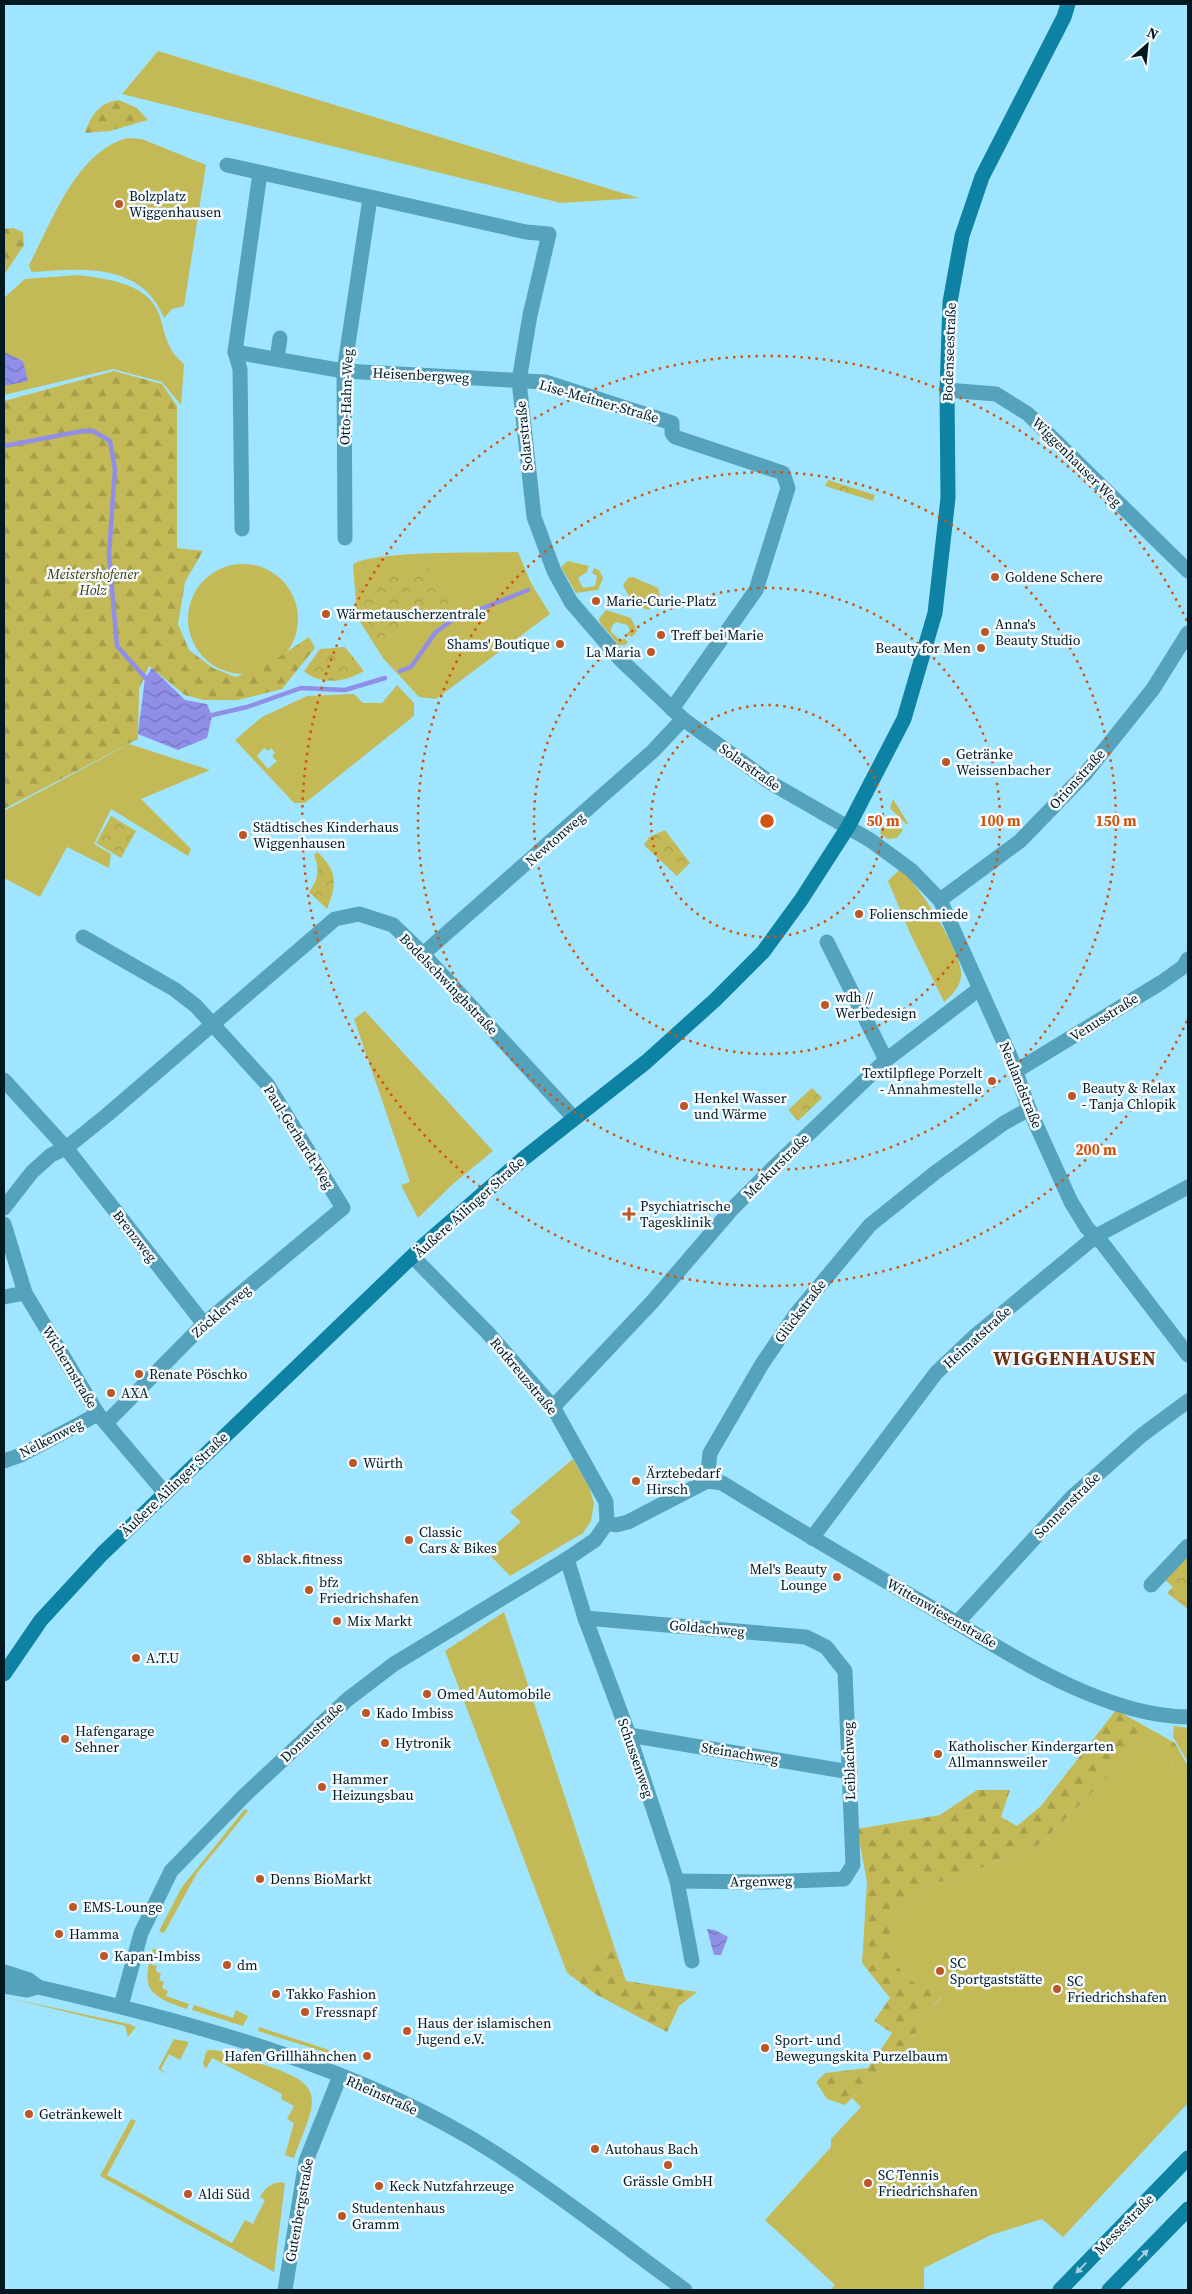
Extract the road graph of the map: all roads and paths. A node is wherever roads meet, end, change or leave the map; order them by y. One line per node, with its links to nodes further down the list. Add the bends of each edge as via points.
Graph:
1 (1068, 4): 10 (main road, Bodenseestraße, via 982,176 962,236 950,302)
2 (227, 166): 3 (street, Solarstraße)
3 (260, 173): 4 (street, Solarstraße); 6 (street)
4 (370, 198): 8 (street, Otto-Hahn-Weg); 9 (street, Solarstraße, via 526,232 549,234 530,314)
5 (280, 338): 7 (street)
6 (235, 352): 7 (street, Heisenbergweg); 11 (street, via 240,369)
7 (277, 359): 8 (street, Heisenbergweg)
8 (344, 371): 9 (street, Heisenbergweg); 12 (street, Otto-Hahn-Weg)
9 (519, 381): 15 (street, Solarstraße, via 534,516 554,571 571,602 621,660); 15 (street, Lise-Meitner-Straße, via 545,382 672,422 675,437 783,472 787,480 788,488 756,590)
10 (947, 390): 13 (street, Wiggenhauser Weg, via 996,394 1028,414); 17 (main road, Bodenseestraße, via 948,498 935,613)
11 (242, 529)
12 (346, 538)
13 (1188, 571)
14 (1188, 633): 19 (street, Orionstraße, via 1153,689 1085,774 1020,840)
15 (672, 709): 16 (street, Solarstraße)
16 (684, 719): 18 (street, Solarstraße, via 771,783); 22 (street, Newtonweg, via 653,752)
17 (904, 719): 18 (main road, Äußere Ailinger Straße)
18 (848, 827): 19 (street, Neulandstraße, via 911,870); 30 (main road, Äußere Ailinger Straße, via 763,952 646,1062)
19 (940, 900): 24 (street, Neulandstraße)
20 (83, 937): 25 (street, via 174,989)
21 (827, 942): 26 (street)
22 (423, 954): 25 (street, Bodelschwinghstraße, via 392,925 359,914 335,919); 30 (street, Bodelschwinghstraße)
23 (1188, 959): 27 (street, Venusstraße, via 1183,967 1162,982)
24 (979, 989): 26 (street, Merkurstraße); 27 (street, Neulandstraße)
25 (212, 1024): 31 (street, Bodelschwinghstraße); 34 (street, Paul-Gerhardt-Weg, via 267,1084)
26 (886, 1060): 43 (street, Merkurstraße, via 732,1209 653,1301)
27 (1016, 1071): 29 (street, Neulandstraße)
28 (4, 1080): 31 (street, Brenzweg)
29 (1029, 1109): 36 (street, Neulandstraße, via 1071,1202 1086,1228); 46 (street, Glückstraße, via 936,1172 870,1225 796,1314 762,1364 710,1453)
30 (574, 1118): 37 (main road, Äußere Ailinger Straße)
31 (66, 1148): 33 (street, Bodelschwinghstraße, via 51,1155 32,1172); 40 (street, Brenzweg)
32 (1188, 1187): 36 (street, Heimatstraße)
33 (4, 1208)
34 (343, 1208): 40 (street, Zöcklerweg)
35 (4, 1224): 38 (street, Wichernstraße)
36 (1096, 1236): 41 (street, Neulandstraße); 49 (street, Heimatstraße, via 976,1335 936,1373)
37 (413, 1257): 43 (street, Rotkreuzstraße, via 487,1332); 47 (main road, Äußere Ailinger Straße)
38 (25, 1293): 39 (street); 44 (street, Wichernstraße)
39 (4, 1298)
40 (204, 1324): 44 (street, Zöcklerweg)
41 (1188, 1355)
42 (1188, 1400): 54 (street, Sonnenstraße, via 1142,1435 1072,1497)
43 (553, 1407): 48 (street, Rotkreuzstraße, via 606,1502)
44 (102, 1418): 45 (street, Nelkenweg); 47 (street, Wichernstraße)
45 (4, 1461)
46 (707, 1481): 48 (street, via 628,1522); 49 (street, Wittenwiesenstraße, via 722,1483)
47 (165, 1493): 56 (main road, Äußere Ailinger Straße, via 41,1620)
48 (606, 1523): 51 (street, Donaustraße, via 595,1540)
49 (812, 1538): 54 (street, Wittenwiesenstraße)
50 (1188, 1546): 52 (street)
51 (567, 1559): 53 (street, Schussenweg); 66 (street, Donaustraße, via 394,1664 348,1699 245,1794 171,1871 141,1932)
52 (1151, 1585)
53 (585, 1618): 55 (street, Goldachweg, via 806,1637); 58 (street, Schussenweg)
54 (957, 1623): 57 (street, Wittenwiesenstraße, via 1074,1689 1134,1709)
55 (826, 1648): 59 (street, Leiblachweg, via 845,1672)
56 (4, 1674)
57 (1188, 1717)
58 (629, 1735): 59 (street, Steinachweg); 61 (street, Schussenweg)
59 (850, 1772): 60 (street, Leiblachweg, via 853,1865)
60 (844, 1879): 61 (street, Argenweg)
61 (678, 1881): 62 (street, Schussenweg)
62 (692, 1961)
63 (4, 1972): 65 (street, Rheinstraße, via 29,1980)
64 (4, 1986): 65 (street, Rheinstraße, via 27,1990)
65 (38, 1987): 66 (street, Rheinstraße)
66 (121, 2006): 67 (street, Rheinstraße, via 277,2053)
67 (340, 2076): 70 (street, Gutenbergstraße, via 306,2162); 71 (street, Rheinstraße, via 406,2105 495,2153)
68 (1188, 2158): 72 (main road, Messestraße, one-way to 72)
69 (1188, 2208): 73 (main road, one-way to 69)
70 (285, 2290)
71 (685, 2290)
72 (1060, 2290)
73 (1109, 2290)

